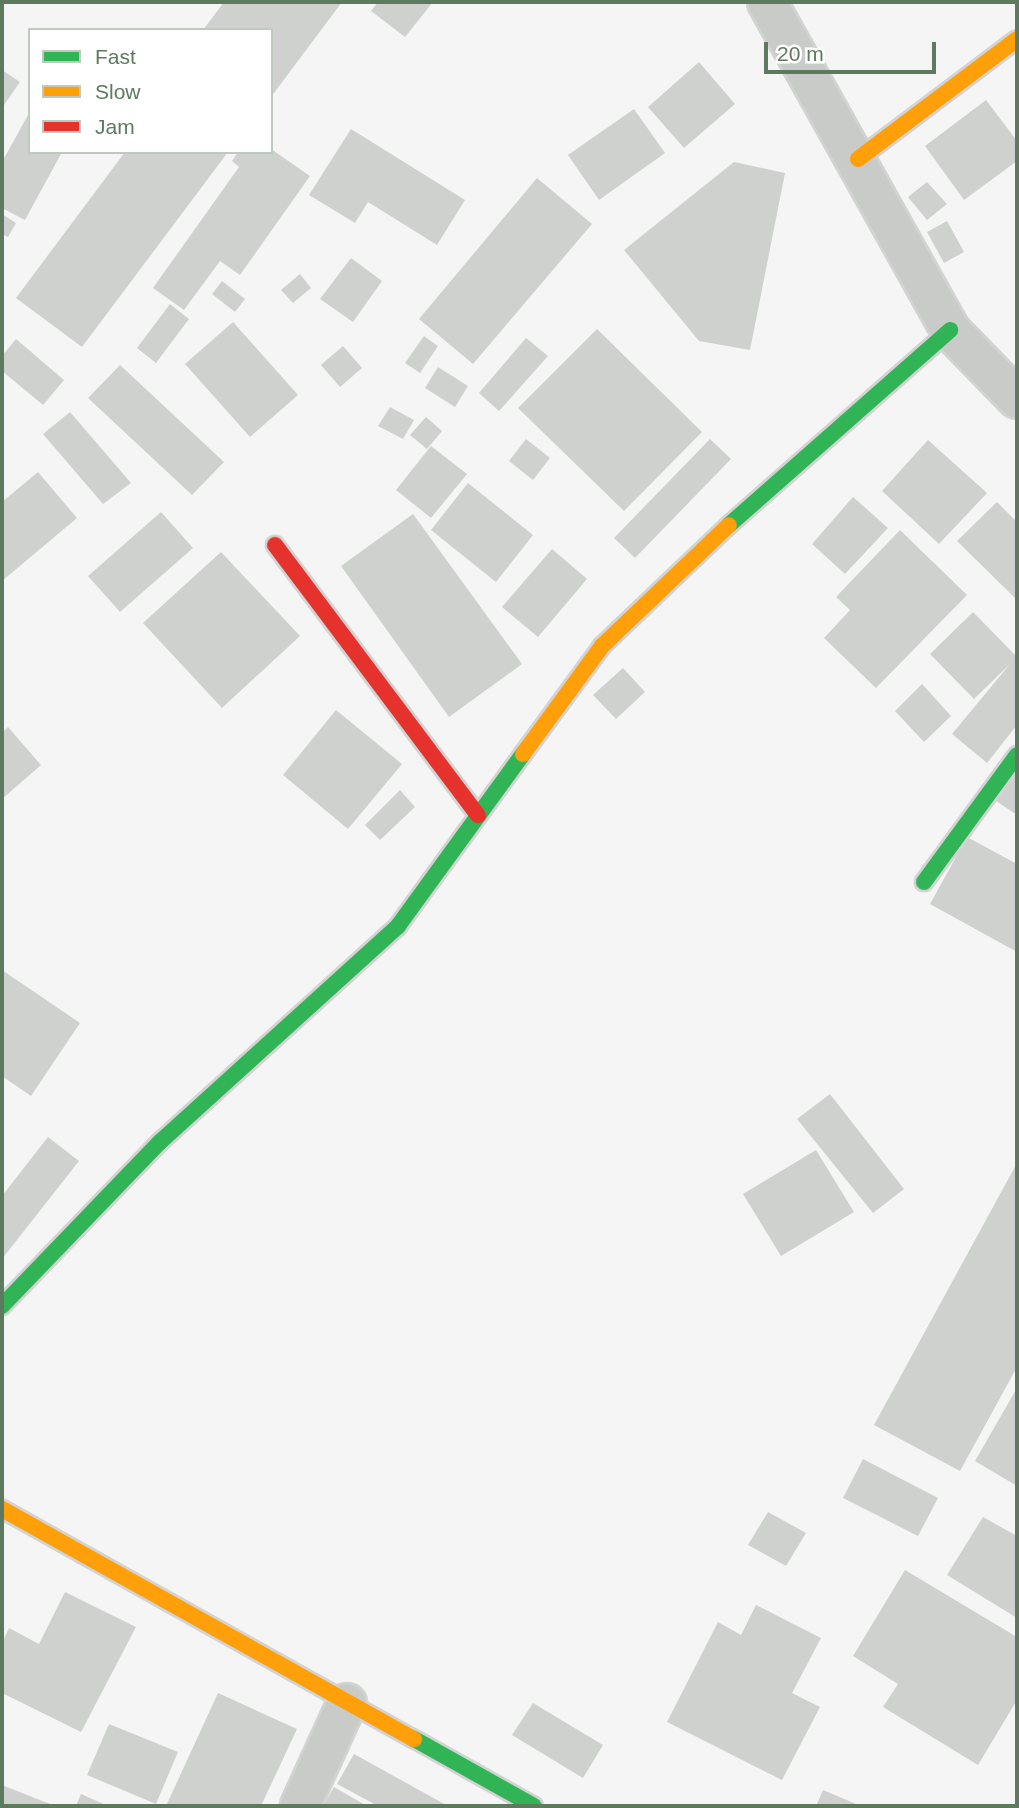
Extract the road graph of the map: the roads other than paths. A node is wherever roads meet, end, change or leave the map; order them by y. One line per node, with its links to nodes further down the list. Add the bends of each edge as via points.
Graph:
1 (767, 2): 3 (street)
2 (1017, 39): 3 (street)
3 (858, 159): 4 (street)
4 (950, 330): 5 (street); 8 (street, via 759,496 602,646)
5 (1017, 399)
6 (275, 545): 8 (street)
7 (1017, 755): 9 (street)
8 (478, 815): 10 (street, via 398,926 160,1142)
9 (924, 882)
10 (2, 1306)
11 (2, 1509): 12 (street)
12 (347, 1703): 13 (street); 14 (street)
13 (300, 1806)
14 (534, 1806)

